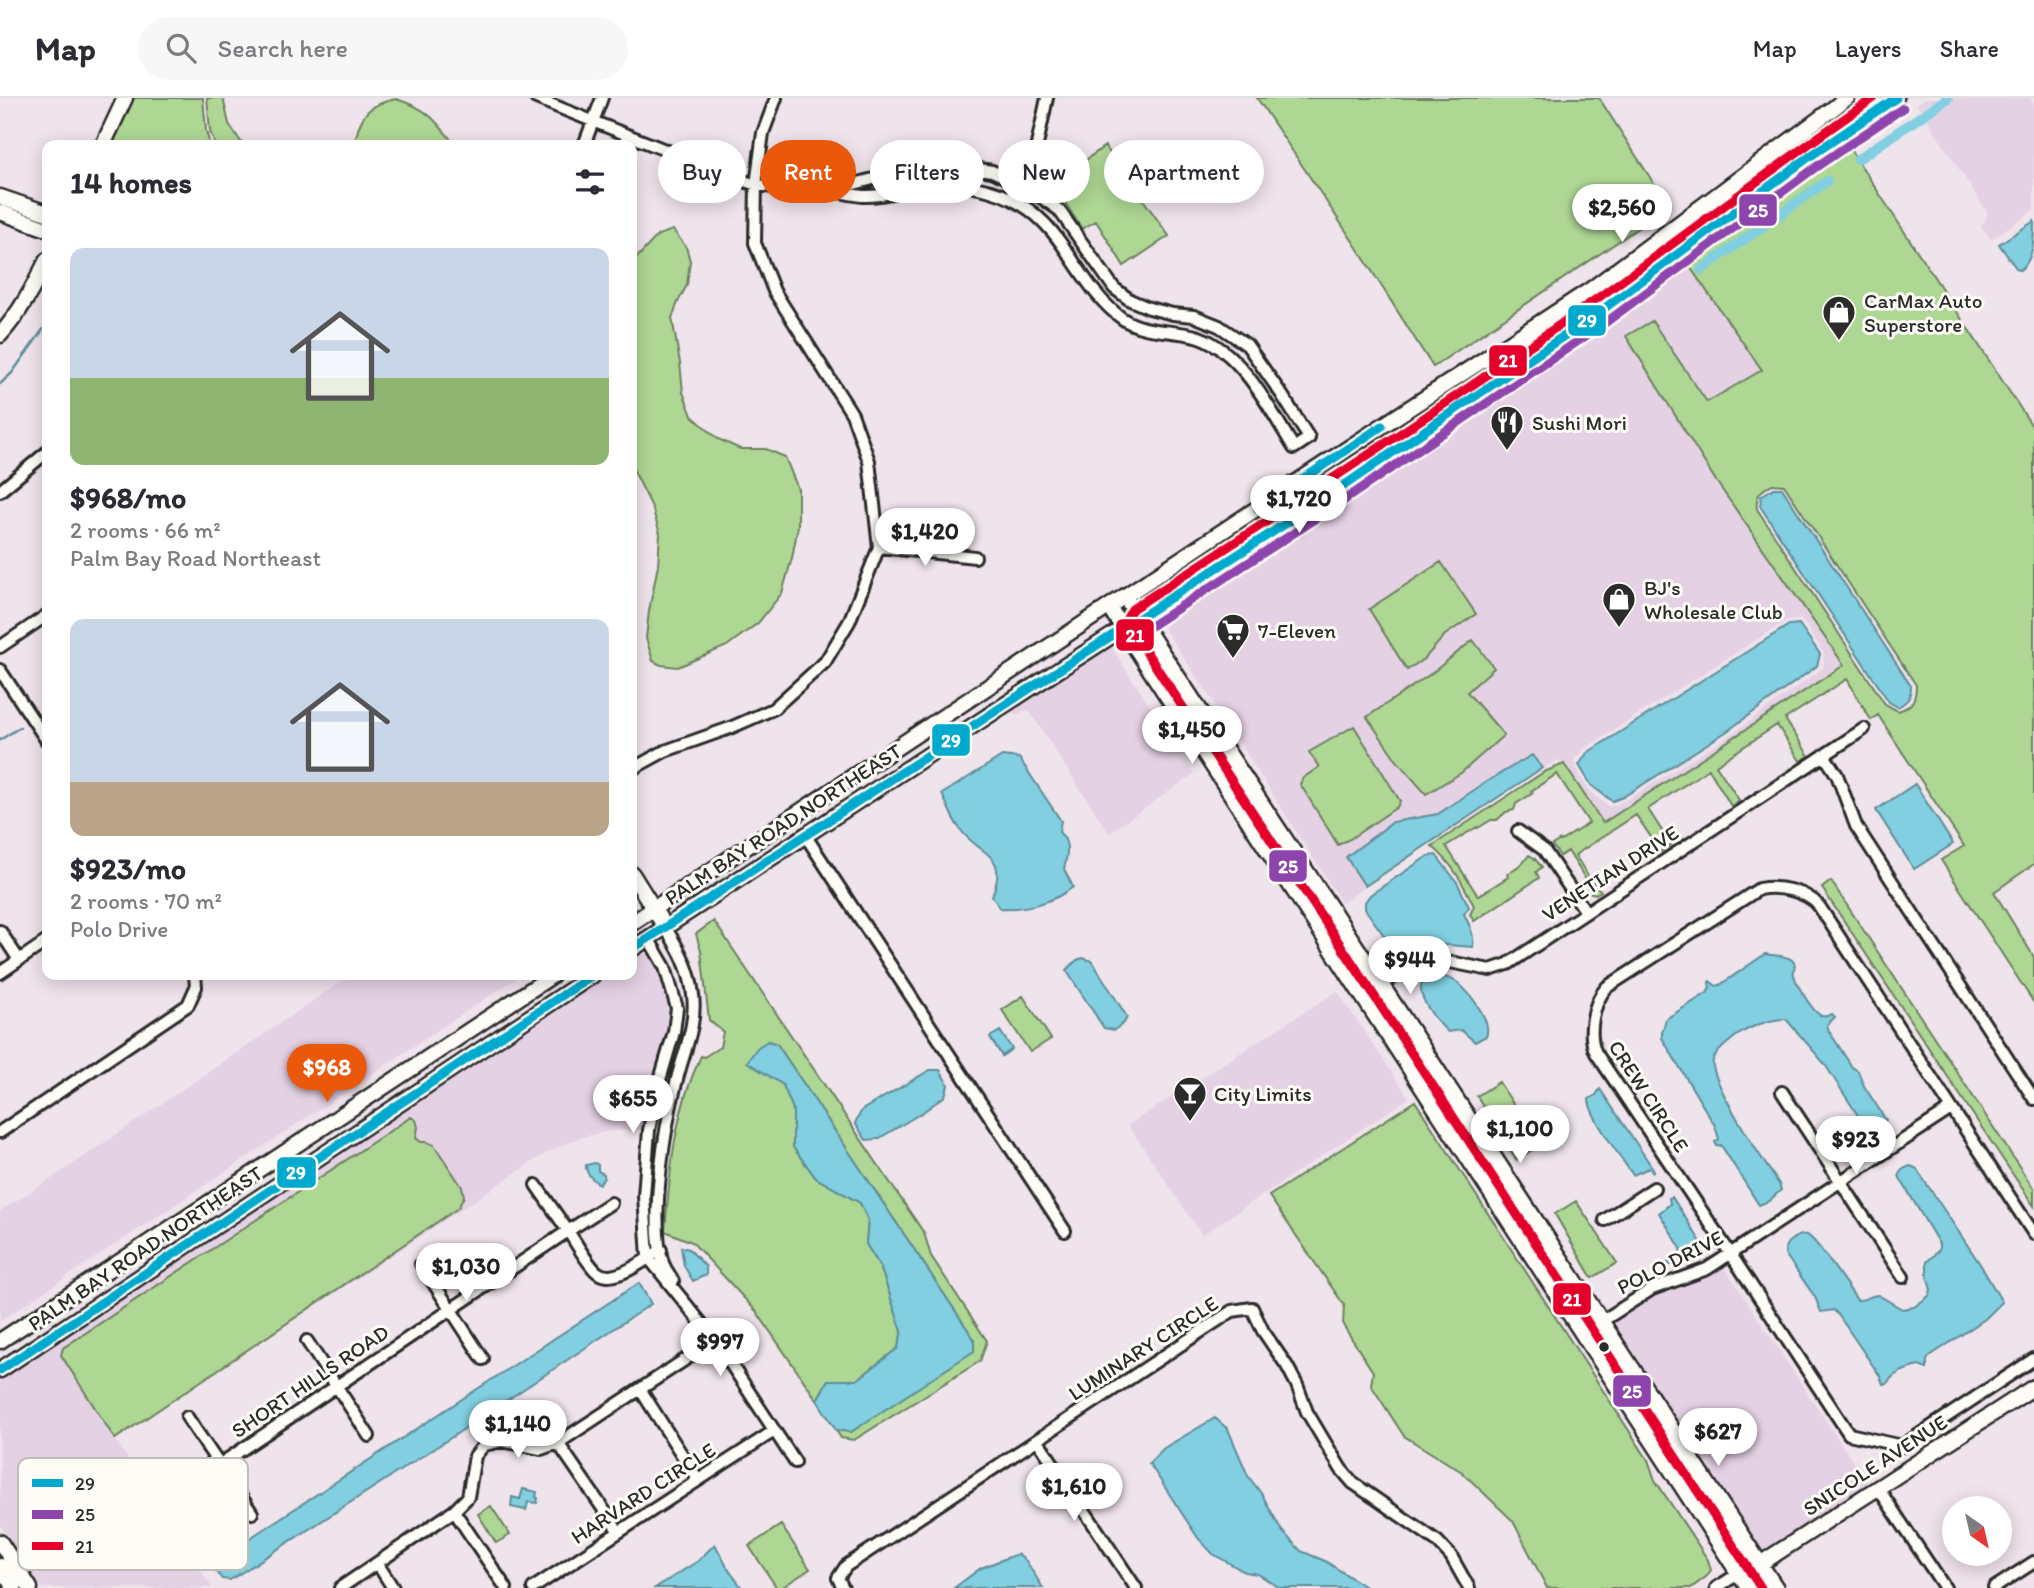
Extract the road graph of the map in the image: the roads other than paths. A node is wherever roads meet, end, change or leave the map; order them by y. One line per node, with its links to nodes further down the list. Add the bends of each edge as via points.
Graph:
1 (125, 98): 9 (main road)
2 (536, 98): 8 (street)
3 (602, 98): 8 (street)
4 (776, 98): 14 (street, via 763,133)
5 (1047, 98): 11 (street)
6 (1847, 98): 24 (main road, PALM BAY ROAD NORTHEAST)
7 (1896, 98): 25 (main road, PALM BAY ROAD NORTHEAST)
8 (592, 122): 10 (street); 14 (street)
9 (105, 140)
10 (586, 140)
11 (1038, 140)
12 (998, 174): 13 (street, via 958,166 908,170)
13 (856, 184)
14 (756, 185): 15 (street); 29 (street, via 755,243 774,291 852,414 869,461)
15 (760, 185)
16 (856, 195): 19 (street, via 949,184 998,193)
17 (0, 197): 20 (main road)
18 (1048, 203): 19 (street, via 1059,211 1114,288 1130,300 1195,316 1247,345 1308,438 1294,448 1238,364 1218,347 1199,337 1146,329 1111,310 1049,226)
19 (1022, 204)
20 (42, 211)
21 (0, 212): 22 (main road)
22 (42, 227)
23 (42, 270): 26 (main road)
24 (1590, 290): 25 (main road); 31 (main road, PALM BAY ROAD NORTHEAST)
25 (1602, 310): 34 (main road, PALM BAY ROAD NORTHEAST)
26 (0, 335)
27 (42, 456): 28 (street)
28 (0, 491)
29 (879, 547): 30 (street); 41 (street, via 849,622 825,662 773,709)
30 (975, 557)
31 (1125, 597): 32 (main road, PALM BAY ROAD NORTHEAST); 34 (main road)
32 (1109, 607): 35 (main road); 42 (main road, PALM BAY ROAD NORTHEAST)
33 (42, 618): 36 (street)
34 (1139, 619): 35 (main road, PALM BAY ROAD NORTHEAST); 45 (main road)
35 (1122, 629): 44 (main road, PALM BAY ROAD NORTHEAST); 48 (main road)
36 (0, 647)
37 (0, 670): 39 (street)
38 (1864, 729): 40 (street, VENETIAN DRIVE)
39 (42, 733)
40 (1824, 755): 51 (street, VENETIAN DRIVE); 70 (street, via 1837,775 1856,826)
41 (637, 766)
42 (810, 805): 44 (main road); 50 (main road, PALM BAY ROAD NORTHEAST)
43 (1518, 831): 51 (street, via 1544,849)
44 (805, 835): 54 (main road, PALM BAY ROAD NORTHEAST); 81 (street)
45 (1295, 854): 46 (main road); 48 (main road)
46 (1308, 874): 49 (main road); 64 (main road)
47 (637, 882): 50 (main road)
48 (1291, 886): 49 (main road)
49 (1303, 906): 65 (main road)
50 (654, 908): 52 (main road, PALM BAY ROAD NORTHEAST); 54 (main road)
51 (1586, 912): 64 (street, VENETIAN DRIVE, via 1508,964 1490,970 1435,959 1418,962)
52 (637, 916)
53 (637, 922): 56 (main road)
54 (665, 927): 56 (main road, PALM BAY ROAD NORTHEAST); 85 (street, via 688,967 694,997 692,1033 676,1082 658,1195)
55 (0, 931): 59 (street)
56 (648, 938): 58 (main road, PALM BAY ROAD NORTHEAST); 87 (street, via 665,967 677,1008 649,1130 644,1196)
57 (42, 944): 59 (street)
58 (637, 946)
59 (19, 960): 60 (street)
60 (0, 973)
61 (195, 980): 73 (street, via 188,1005)
62 (546, 980): 66 (main road, PALM BAY ROAD NORTHEAST)
63 (585, 980): 69 (main road, PALM BAY ROAD NORTHEAST)
64 (1381, 984): 65 (street, VENETIAN DRIVE); 93 (main road)
65 (1363, 996): 94 (main road)
66 (422, 1062): 67 (main road, PALM BAY ROAD NORTHEAST); 69 (main road)
67 (388, 1084): 72 (main road, via 391,1089); 78 (main road, PALM BAY ROAD NORTHEAST)
68 (1782, 1092): 74 (street)
69 (409, 1097): 72 (main road, PALM BAY ROAD NORTHEAST)
70 (2034, 1098)
71 (1951, 1109): 74 (street, POLO DRIVE); 82 (street, CREW CIRCLE); 86 (street, CREW CIRCLE, via 1819,906 1808,896 1777,888 1759,889 1607,987 1593,1023 1592,1045)
72 (383, 1115): 84 (main road, PALM BAY ROAD NORTHEAST)
73 (0, 1132)
74 (1840, 1181): 86 (street, POLO DRIVE); 90 (street)
75 (536, 1185): 80 (street)
76 (1654, 1188): 79 (street)
77 (611, 1203): 80 (street, SHORT HILLS ROAD)
78 (200, 1208): 83 (main road, PALM BAY ROAD NORTHEAST); 84 (main road)
79 (1605, 1220)
80 (568, 1231): 87 (street, via 597,1272 607,1277); 92 (street, SHORT HILLS ROAD)
81 (1065, 1231)
82 (2034, 1234)
83 (159, 1236): 89 (main road); 96 (main road, PALM BAY ROAD NORTHEAST)
84 (189, 1244): 89 (main road, PALM BAY ROAD NORTHEAST)
85 (661, 1250): 87 (street); 91 (street, via 663,1263)
86 (1730, 1253): 93 (street, POLO DRIVE, via 1707,1269 1652,1289); 99 (street, CREW CIRCLE, via 1849,1434 1902,1446)
87 (648, 1257): 91 (street)
88 (421, 1264): 92 (street)
89 (149, 1270): 100 (main road, PALM BAY ROAD NORTHEAST)
90 (1903, 1277)
91 (688, 1309): 95 (street)
92 (451, 1310): 98 (street); 101 (street, SHORT HILLS ROAD)
93 (1601, 1321): 94 (street, POLO DRIVE); 121 (main road)
94 (1582, 1334): 125 (main road)
95 (715, 1340): 103 (street); 105 (street)
96 (0, 1341)
97 (307, 1341): 101 (street)
98 (483, 1359)
99 (2034, 1359)
100 (0, 1370)
101 (337, 1386): 106 (street); 110 (street, SHORT HILLS ROAD)
102 (2034, 1387): 113 (main road, SNICOLE AVENUE)
103 (640, 1389): 108 (street); 112 (street)
104 (187, 1417): 109 (street)
105 (774, 1431): 111 (street); 112 (street, HARVARD CIRCLE)
106 (369, 1436)
107 (1038, 1441): 132 (street, LUMINARY CIRCLE, via 846,1566 838,1578); 133 (street); 134 (street, LUMINARY CIRCLE, via 1232,1311 1252,1308 1341,1469 1353,1483 1437,1541)
108 (558, 1443): 115 (street, via 541,1449 502,1441 484,1445 475,1456 468,1497); 117 (street)
109 (214, 1458)
110 (229, 1458)
111 (795, 1462)
112 (698, 1480): 117 (street, HARVARD CIRCLE)
113 (1878, 1488): 121 (main road, SNICOLE AVENUE); 138 (street)
114 (248, 1507): 116 (street)
115 (454, 1511): 120 (street); 130 (street)
116 (252, 1513)
117 (619, 1532): 131 (street, HARVARD CIRCLE)
118 (0, 1542): 124 (main road)
119 (2034, 1562): 139 (street)
120 (377, 1563): 128 (street); 129 (street)
121 (1760, 1564): 125 (street, SNICOLE AVENUE); 137 (main road)
122 (0, 1566): 126 (main road)
123 (18, 1570): 127 (main road)
124 (18, 1570)
125 (1738, 1574): 135 (street, SNICOLE AVENUE); 136 (main road)
126 (14, 1588)
127 (30, 1588)
128 (340, 1588)
129 (393, 1588)
130 (506, 1588)
131 (533, 1588)
132 (843, 1588)
133 (1136, 1588)
134 (1469, 1588)
135 (1716, 1588)
136 (1748, 1588)
137 (1776, 1588)
138 (1945, 1588)
139 (1994, 1588)

